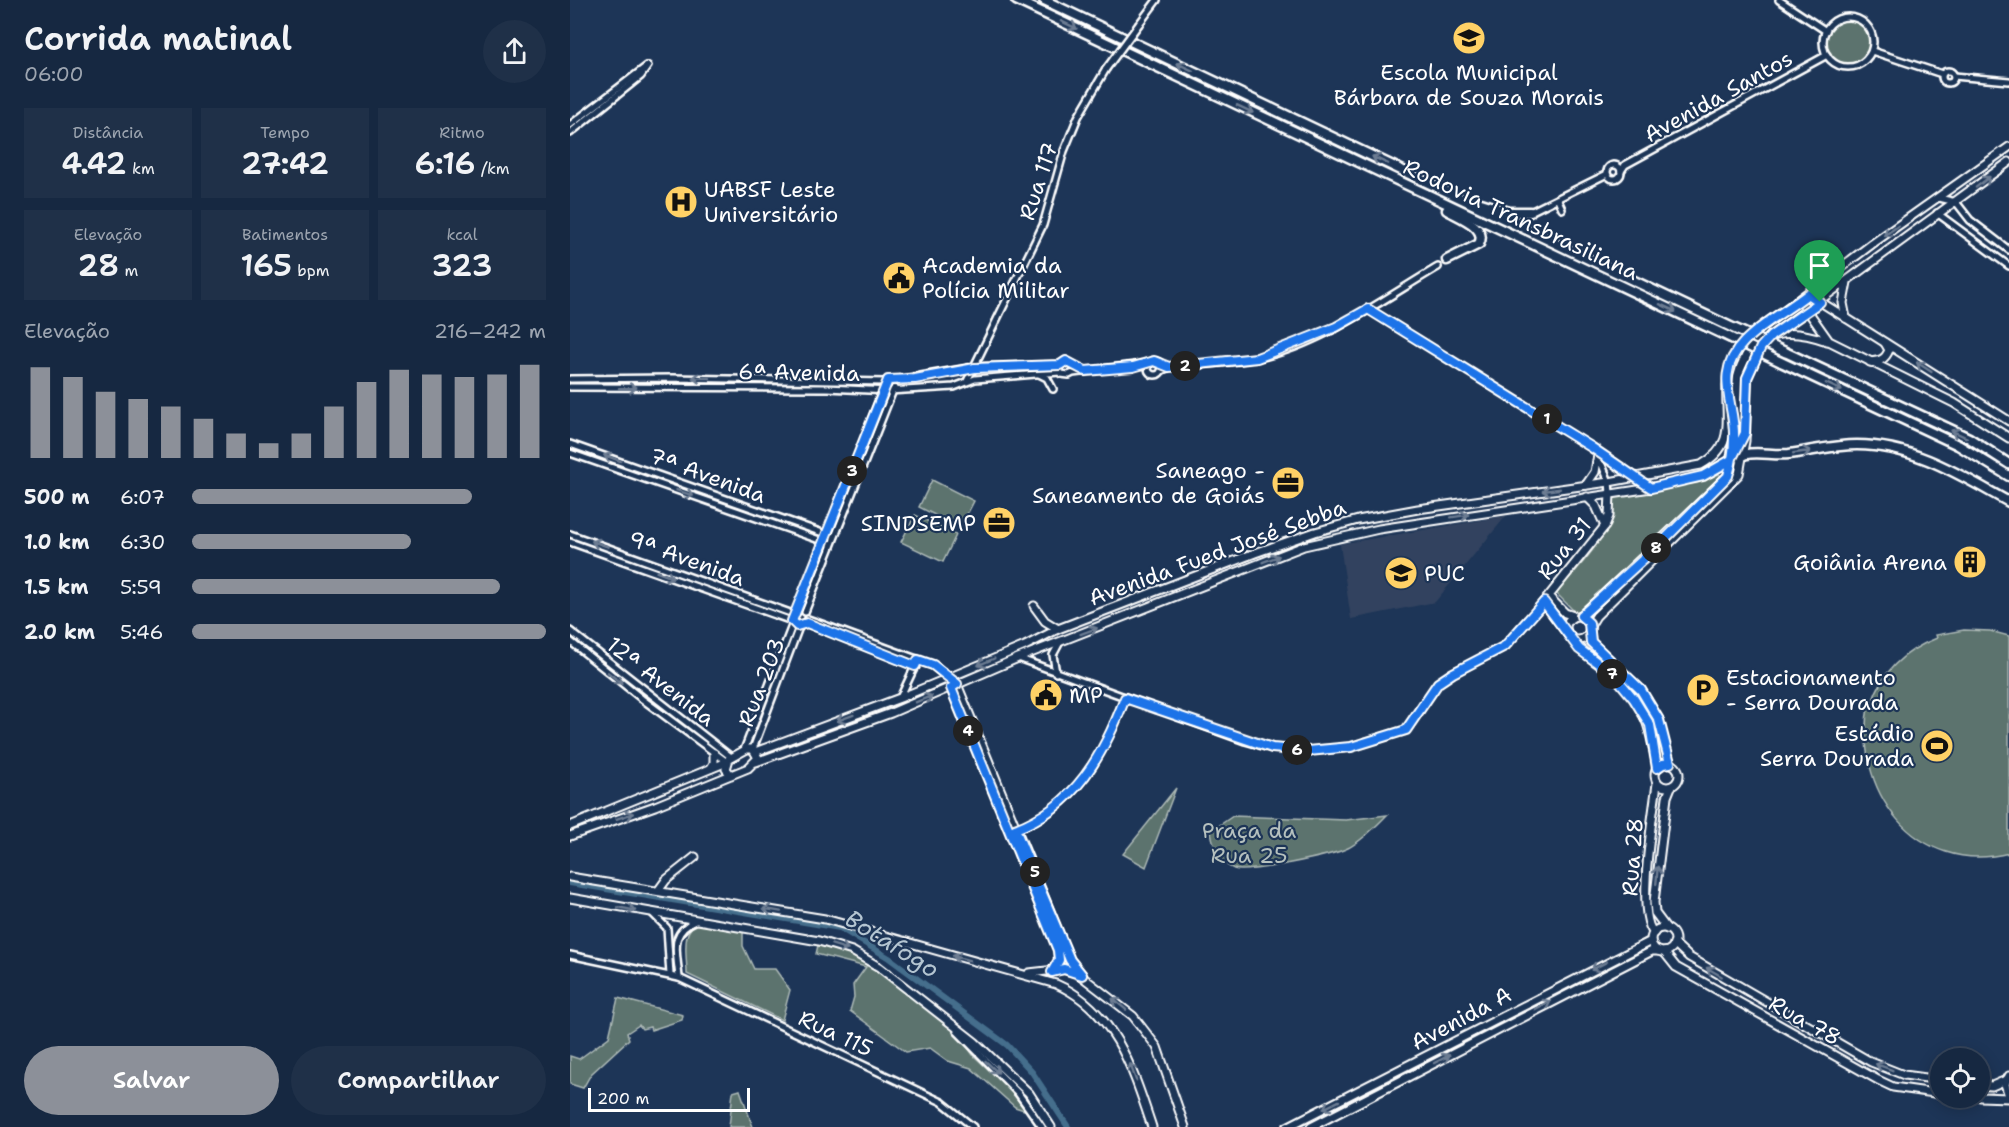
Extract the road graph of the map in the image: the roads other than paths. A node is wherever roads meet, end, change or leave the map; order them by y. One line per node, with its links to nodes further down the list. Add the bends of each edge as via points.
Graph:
1 (1016, 0): 16 (highway, Rodovia Transbrasiliana, one-way to 16)
2 (1044, 0): 17 (highway, Rodovia Transbrasiliana, one-way to 2)
3 (1157, 0): 48 (street, Rua 117, bridge, via 1106,69 1078,117 1043,225)
4 (1779, 0): 5 (street)
5 (1826, 31): 6 (street, via 1837,20 1850,16 1861,20 1871,31); 7 (street, via 1823,39)
6 (1872, 51): 7 (street, via 1863,63 1850,68 1837,65); 8 (street, via 1942,74 1946,82 1952,81 1953,76)
7 (1827, 56): 14 (street, Avenida Santos)
8 (2009, 81)
9 (571, 123): 10 (street); 10 (street, via 648,66)
10 (581, 124): 11 (street)
11 (570, 133)
12 (2009, 147): 18 (main road)
13 (2009, 162): 20 (main road, one-way to 13)
14 (1618, 169): 15 (street, via 1610,167); 15 (street, Avenida Santos, via 1616,179)
15 (1607, 174): 19 (street)
16 (1411, 188): 27 (highway, via 1480,233 1479,244); 77 (highway, Rodovia Transbrasiliana, one-way to 77, bridge, via 1958,445)
17 (1452, 195): 22 (highway, via 1509,212); 74 (highway, Rodovia Transbrasiliana, one-way to 17, bridge, via 1969,438)
18 (1939, 198): 20 (street); 31 (main road, one-way to 31)
19 (1558, 200): 21 (street); 22 (street)
20 (1956, 202): 23 (main road); 24 (street, via 1963,214)
21 (1562, 209)
22 (1530, 212)
23 (1937, 213): 25 (street); 30 (main road)
24 (1997, 241): 25 (street, via 1986,239); 26 (street)
25 (1981, 245): 28 (street)
26 (2009, 250)
27 (1447, 260)
28 (2009, 266)
29 (1438, 267): 32 (street)
30 (1847, 282): 34 (main road); 38 (main road, via 1843,303)
31 (1808, 294): 33 (main road); 34 (main road)
32 (1382, 300): 35 (street); 37 (street)
33 (1800, 300): 36 (main road); 63 (main road, via 1745,340 1737,351 1726,389)
34 (1820, 302): 36 (main road); 38 (main road)
35 (1368, 309): 37 (street); 47 (street, via 1336,327 1257,358)
36 (1807, 311): 39 (main road); 40 (main road)
37 (1381, 315): 69 (street)
38 (1846, 318): 41 (main road)
39 (1771, 336): 40 (main road, via 1810,335); 65 (main road, via 1748,373)
40 (1828, 341): 42 (main road)
41 (1884, 341): 42 (main road, via 1889,350 1887,356 1882,361); 64 (main road, one-way to 41)
42 (1870, 362): 66 (main road, via 1954,403)
43 (1151, 363): 46 (street); 47 (street, via 1158,362); 49 (street)
44 (1060, 365): 45 (street, via 1066,361); 48 (street, 6ª Avenida); 51 (street)
45 (1074, 366): 50 (street); 53 (street)
46 (1133, 367): 49 (street); 50 (street)
47 (1161, 367): 49 (street, via 1155,374)
48 (975, 368): 55 (street); 56 (street, 6ª Avenida); 58 (street, Rua 117)
49 (1149, 370)
50 (1085, 371): 53 (street)
51 (1060, 372): 52 (street, 6ª Avenida); 53 (street, via 1065,376)
52 (1038, 373): 55 (street, 6ª Avenida); 61 (street, via 1047,378)
53 (1072, 373)
54 (570, 379): 57 (street, 6ª Avenida, one-way to 54)
55 (975, 379): 58 (street, 6ª Avenida)
56 (894, 381): 57 (street, 6ª Avenida); 60 (street)
57 (885, 382): 62 (street)
58 (967, 382): 60 (street, 6ª Avenida, via 954,387)
59 (570, 387): 62 (street, 6ª Avenida, one-way to 62)
60 (893, 389): 62 (street, 6ª Avenida); 88 (street)
61 (1053, 389)
62 (885, 390): 87 (street, Rua 203)
63 (1729, 409): 68 (main road, Avenida Fued José Sebba); 73 (main road, via 1734,439)
64 (2009, 421)
65 (1745, 433): 71 (main road); 73 (main road)
66 (2009, 438)
67 (570, 444): 87 (street, 7ª Avenida, one-way to 67)
68 (1722, 445): 73 (main road); 78 (main road, Avenida Fued José Sebba, via 1701,465)
69 (1591, 447): 72 (street, Rua 31); 78 (street)
70 (570, 453): 89 (street, 7ª Avenida, one-way to 89)
71 (1743, 453): 73 (highway); 84 (highway, one-way to 84, via 1786,454 1856,445 1890,448 1923,456); 101 (main road, via 1734,482 1596,616)
72 (1598, 456): 79 (street, Rua 31); 80 (main road, via 1595,472)
73 (1731, 460): 75 (main road, Avenida Fued José Sebba); 76 (main road)
74 (2009, 464)
75 (1717, 470): 76 (main road); 81 (main road, Avenida Fued José Sebba)
76 (1728, 476): 96 (main road, via 1660,544)
77 (2009, 476)
78 (1637, 477): 79 (main road, Avenida Fued José Sebba); 81 (street)
79 (1609, 482): 80 (main road, Avenida Fued José Sebba); 82 (street, Rua 31)
80 (1586, 486): 100 (main road, Avenida Fued José Sebba, one-way to 100, via 1358,520 1265,549)
81 (1651, 488): 82 (main road, Avenida Fued José Sebba)
82 (1610, 493): 83 (main road, Avenida Fued José Sebba); 85 (main road, Rua 31)
83 (1587, 497): 85 (main road); 106 (main road, Avenida Fued José Sebba, one-way to 83, via 1304,546 1379,529)
84 (2009, 502)
85 (1605, 526): 92 (main road, Rua 31)
86 (570, 534): 94 (street, 9ª Avenida, one-way to 86)
87 (826, 534): 88 (street, 7ª Avenida); 89 (street, Rua 203)
88 (834, 537): 91 (street)
89 (823, 541): 91 (street, 7ª Avenida); 94 (street, Rua 203)
90 (570, 542): 98 (street, 9ª Avenida, one-way to 98)
91 (831, 544): 95 (street)
92 (1546, 599): 96 (main road, via 1564,613); 103 (main road); 116 (street, via 1505,646 1438,683 1406,730 1351,747 1308,751 1272,748)
93 (1034, 606): 100 (main road, via 1045,621)
94 (796, 612): 95 (street, 9ª Avenida); 98 (street, Rua 203)
95 (805, 612): 97 (street)
96 (1577, 616): 101 (main road, via 1587,620); 103 (main road, via 1568,621)
97 (807, 621): 99 (street); 111 (street)
98 (793, 622): 99 (street, 9ª Avenida); 117 (street, Rua 203)
99 (799, 627): 117 (street, Rua 203)
100 (1058, 629): 107 (main road, Avenida Fued José Sebba)
101 (1590, 630): 104 (main road, via 1584,639); 121 (main road, via 1591,642 1641,690 1659,720)
102 (570, 631): 119 (street, 12ª Avenida)
103 (1566, 632): 104 (main road)
104 (1574, 640): 123 (main road, via 1579,649 1615,676 1634,699 1650,725)
105 (570, 641): 118 (street, 12ª Avenida, one-way to 118)
106 (1060, 642): 109 (main road, Avenida Fued José Sebba); 112 (street, via 1053,655)
107 (1025, 646): 108 (main road, Avenida Fued José Sebba); 109 (main road)
108 (1013, 650): 110 (main road); 113 (main road, Avenida Fued José Sebba, one-way to 113)
109 (1029, 655): 110 (main road, Avenida Fued José Sebba)
110 (1018, 658): 112 (street); 114 (main road, Avenida Fued José Sebba)
111 (917, 663): 113 (street, via 933,665); 115 (street)
112 (1056, 673): 116 (street)
113 (948, 678): 114 (main road); 115 (main road, Avenida Fued José Sebba)
114 (954, 686): 120 (main road, Avenida Fued José Sebba, one-way to 114); 128 (main road); 142 (main road, via 1058,950 1059,960)
115 (900, 698): 117 (main road, Avenida Fued José Sebba, one-way to 117)
116 (1125, 698): 128 (street, via 1107,742 1083,782 1048,812)
117 (751, 750): 119 (main road, Avenida Fued José Sebba); 120 (main road, via 758,758)
118 (714, 753): 119 (street, 12ª Avenida); 122 (main road)
119 (729, 760): 122 (main road); 124 (main road, via 726,769)
120 (756, 762): 124 (main road, Avenida Fued José Sebba)
121 (1670, 763): 123 (main road); 126 (main road, via 1679,775)
122 (711, 768): 127 (main road)
123 (1657, 768): 125 (main road)
124 (731, 775): 129 (main road, one-way to 124)
125 (1657, 783): 126 (main road); 137 (main road, Rua 28, via 1646,878 1646,913)
126 (1671, 787): 136 (main road, Rua 28, one-way to 126, via 1655,914 1654,902 1666,797)
127 (570, 826)
128 (1015, 829): 145 (main road, via 1070,960)
129 (570, 836)
130 (694, 857): 132 (main road)
131 (570, 877): 132 (main road)
132 (658, 891): 143 (main road, one-way to 132, via 825,919)
133 (570, 898): 134 (main road, one-way to 134)
134 (653, 914): 135 (main road); 144 (street, via 667,928)
135 (697, 920): 146 (street, via 682,927 678,934); 147 (main road, one-way to 147, via 819,941 852,951 886,972)
136 (1667, 929): 137 (main road); 139 (main road, via 1674,936)
137 (1654, 933): 138 (main road)
138 (1652, 941): 140 (main road); 159 (main road, Avenida A, one-way to 159)
139 (1674, 943): 140 (main road, via 1671,949); 149 (main road, Rua 78, one-way to 139, via 1904,1075 1871,1062 1689,957)
140 (1661, 951): 151 (main road, Rua 78, via 1676,967 1878,1080 1893,1087); 160 (main road, Avenida A, one-way to 140, via 1554,999 1652,951)
141 (570, 955): 144 (street, Rua 115)
142 (1052, 972): 143 (main road); 145 (main road, via 1064,969)
143 (1017, 973): 157 (main road, one-way to 143, via 1131,1064 1103,1019 1075,993)
144 (670, 975): 146 (street, Rua 115)
145 (1082, 975): 158 (main road, one-way to 145, via 1151,1036 1133,1016)
146 (679, 978): 154 (street, Rua 115, via 942,1102)
147 (952, 1025): 155 (street, one-way to 155, via 1018,1093); 156 (main road, via 1022,1087)
148 (2007, 1078): 150 (main road); 153 (main road, via 2005,1088)
149 (1930, 1079)
150 (1990, 1086)
151 (1930, 1092)
152 (1990, 1097): 153 (main road)
153 (2009, 1097)
154 (973, 1127)
155 (1042, 1127)
156 (1051, 1127)
157 (1152, 1127)
158 (1185, 1127)
159 (1287, 1127)
160 (1311, 1127)

